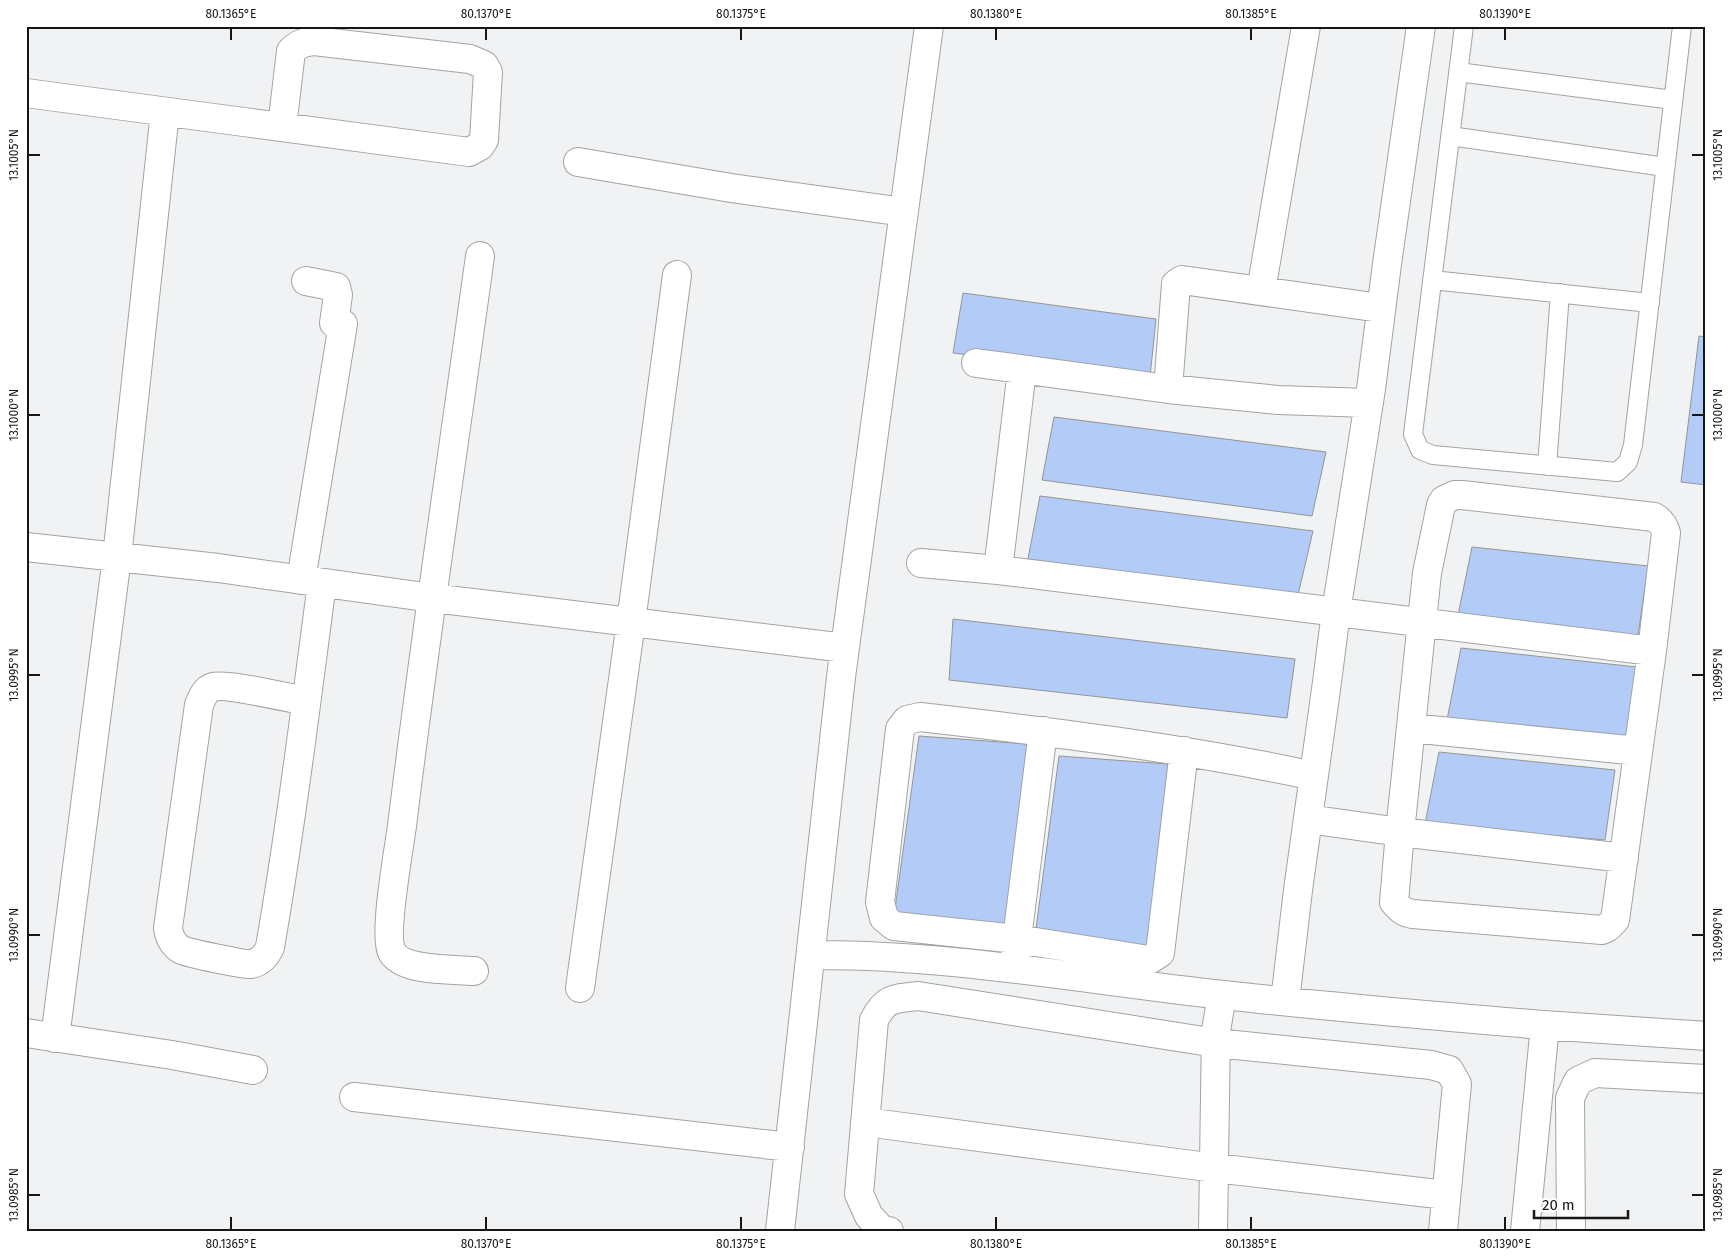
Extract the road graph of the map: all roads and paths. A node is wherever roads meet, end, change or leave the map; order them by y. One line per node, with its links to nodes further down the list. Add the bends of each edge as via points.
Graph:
1 (929, 26): 14 (street)
2 (1306, 26): 19 (street)
3 (1420, 26): 22 (street)
4 (1464, 26): 6 (lane)
5 (1682, 26): 8 (lane)
6 (1458, 72): 8 (lane); 11 (lane)
7 (26, 93): 9 (street)
8 (1673, 100): 13 (lane)
9 (165, 112): 10 (street); 29 (street)
10 (282, 127): 10 (street, via 469,152 484,140 488,72 484,66 470,59 314,40 306,42 291,52)
11 (1450, 136): 13 (lane); 17 (lane)
12 (578, 162): 14 (street, via 731,188)
13 (1665, 167): 21 (lane)
14 (904, 212): 37 (street)
15 (480, 256): 33 (street)
16 (677, 275): 35 (street)
17 (1432, 280): 20 (lane); 27 (lane, via 1412,434 1420,450 1433,455)
18 (306, 281): 32 (street, via 336,287 334,323 343,324)
19 (1261, 291): 22 (street); 25 (street, via 1182,280 1176,284)
20 (1560, 293): 21 (lane); 27 (lane)
21 (1650, 303): 27 (lane, via 1633,445 1628,462 1617,472)
22 (1380, 308): 26 (street)
23 (976, 363): 24 (street)
24 (1022, 370): 25 (street); 31 (street)
25 (1168, 389): 26 (street, via 1278,400)
26 (1369, 403): 34 (street)
27 (1547, 466)
28 (26, 547): 29 (street)
29 (117, 557): 32 (street); 59 (street)
30 (921, 563): 31 (street)
31 (998, 570): 34 (street)
32 (311, 581): 33 (street); 39 (street)
33 (432, 598): 35 (street); 51 (street, via 389,943 399,960 416,966)
34 (1336, 612): 36 (street); 44 (street)
35 (631, 622): 37 (street); 52 (street)
36 (1422, 624): 38 (street); 38 (street, via 1427,573 1444,500 1462,495 1654,517 1660,520 1666,533); 40 (street)
37 (845, 648): 49 (street)
38 (1652, 651): 43 (street)
39 (306, 701): 39 (street, via 270,947 260,961 249,965 182,951 168,934 168,928 199,705 204,694 212,687 226,686)
40 (1411, 728): 43 (street); 46 (street)
41 (1043, 731): 42 (street); 48 (street); 48 (street, via 920,717 907,720 900,729 880,902 884,918 894,926)
42 (1184, 751): 44 (street); 48 (street, via 1160,953 1149,960)
43 (1638, 751): 47 (street)
44 (1314, 776): 45 (street)
45 (1308, 819): 46 (street); 54 (street)
46 (1400, 832): 47 (street); 47 (street, via 1394,902 1406,913 1413,914 1602,930 1615,920)
47 (1624, 858)
48 (1017, 939): 50 (street)
49 (811, 956): 50 (street, via 858,955); 66 (street)
50 (1013, 968): 53 (street)
51 (474, 971)
52 (580, 988)
53 (1222, 995): 54 (street); 60 (street)
54 (1285, 1001): 55 (street)
55 (1545, 1025): 57 (street); 73 (street)
56 (26, 1033): 59 (street)
57 (1671, 1034): 58 (street); 62 (street)
58 (1706, 1036)
59 (55, 1038): 61 (street)
60 (1216, 1043): 65 (street, via 918,996 896,999 882,1006 874,1020); 67 (street); 68 (street, via 1431,1065 1449,1070 1457,1084)
61 (253, 1070)
62 (1670, 1077): 63 (street); 74 (street, via 1596,1073 1578,1081 1570,1098)
63 (1706, 1079)
64 (354, 1097): 66 (street)
65 (865, 1122): 67 (street); 70 (street, via 859,1194 869,1216 882,1230)
66 (790, 1147): 69 (street)
67 (1215, 1168): 68 (street); 71 (street)
68 (1446, 1195): 72 (street)
69 (780, 1231)
70 (889, 1231)
71 (1213, 1231)
72 (1443, 1231)
73 (1526, 1231)
74 (1571, 1231)

